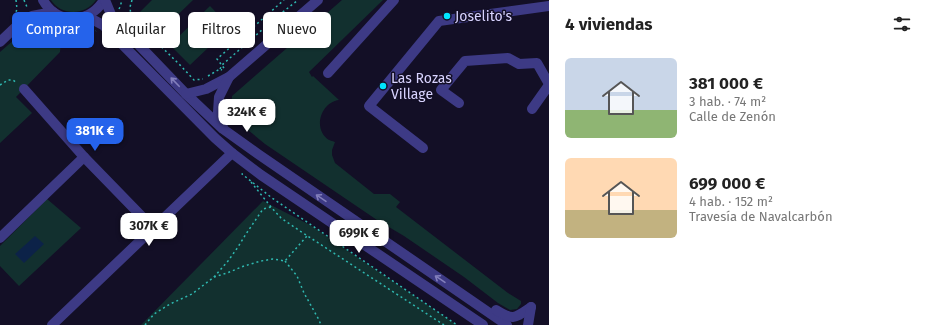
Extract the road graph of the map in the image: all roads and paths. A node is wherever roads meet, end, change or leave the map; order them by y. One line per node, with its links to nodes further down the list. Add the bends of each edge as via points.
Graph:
1 (16, 0): 9 (path)
2 (43, 0): 10 (street)
3 (104, 0): 11 (street); 24 (street, one-way to 3, via 112,17)
4 (284, 0): 17 (path, via 217,60)
5 (298, 0): 17 (path)
6 (318, 0): 20 (street)
7 (394, 0): 19 (street)
8 (549, 6): 28 (street, via 439,21 369,106)
9 (16, 12)
10 (53, 12)
11 (92, 12)
12 (102, 26): 14 (path)
13 (12, 31): 15 (street)
14 (94, 32)
15 (0, 42)
16 (126, 48): 29 (street)
17 (222, 65): 18 (path); 20 (path)
18 (220, 69)
19 (328, 73)
20 (230, 76): 24 (street, via 206,89); 27 (street, via 219,97 218,112)
21 (0, 85): 23 (path, via 13,80)
22 (549, 85): 25 (street, via 537,62 519,64 508,58 465,61 441,90); 26 (street)
23 (24, 89): 30 (street)
24 (186, 94): 27 (street)
25 (459, 103)
26 (532, 109)
27 (223, 129): 38 (street, one-way to 27)
28 (423, 148)
29 (232, 152): 33 (street); 43 (street)
30 (84, 156): 33 (street); 35 (street)
31 (248, 179): 32 (path)
32 (271, 207): 34 (path); 37 (path, via 263,209)
33 (152, 228): 39 (street)
34 (307, 236): 36 (path); 42 (path)
35 (0, 238)
36 (285, 262): 37 (path, via 273,259 261,261); 41 (path, via 297,276)
37 (214, 277): 40 (path, via 192,294 154,314)
38 (462, 294): 44 (street); 45 (street, via 470,293 506,316 516,317 531,307)
39 (52, 325)
40 (145, 325)
41 (321, 325)
42 (444, 325)
43 (482, 325)
44 (507, 325)
45 (528, 325)

